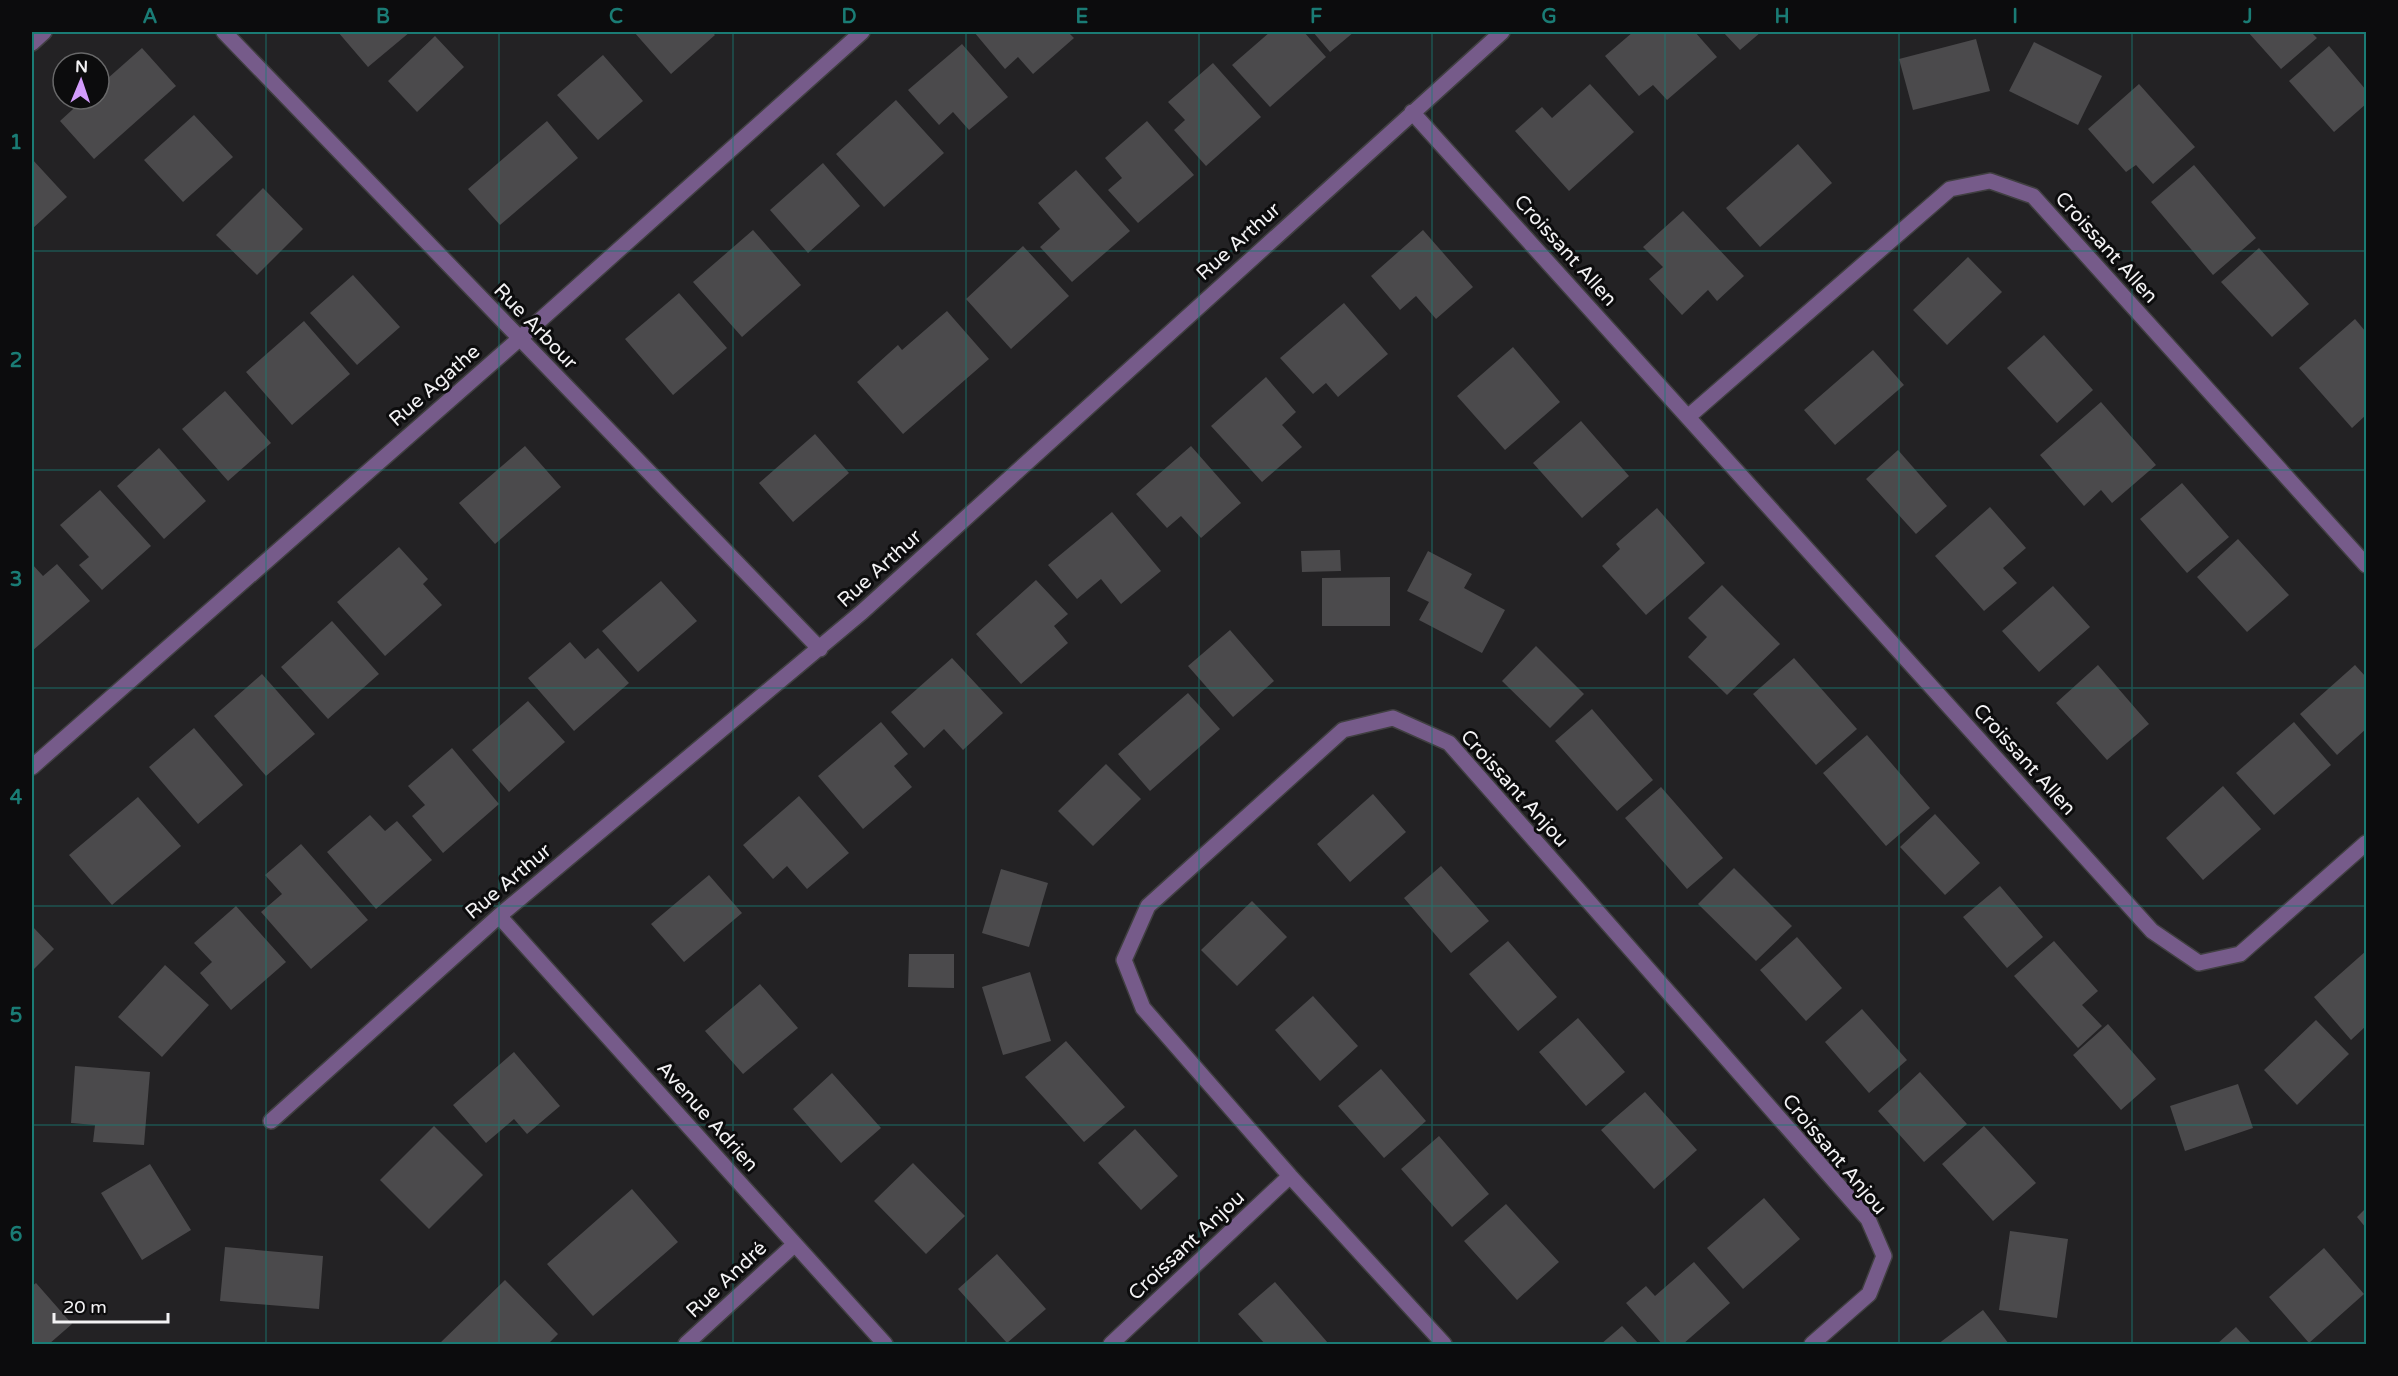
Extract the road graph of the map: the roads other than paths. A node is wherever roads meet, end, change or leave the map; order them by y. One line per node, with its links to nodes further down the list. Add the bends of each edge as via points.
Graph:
1 (44, 32): 5 (street)
2 (224, 32): 7 (street, Rue Arbour)
3 (862, 32): 7 (street, Rue Agathe)
4 (1502, 32): 6 (street, Rue Arthur)
5 (32, 43)
6 (1412, 112): 8 (street, Croissant Allen); 10 (street, Rue Arthur)
7 (519, 339): 10 (street, Rue Arbour); 11 (street, Rue Agathe)
8 (1689, 416): 9 (street, Croissant Allen, via 1950,189 1990,181 2032,196); 12 (street, Croissant Allen, via 2152,931 2199,963 2240,954)
9 (2367, 565)
10 (820, 649): 13 (street, Rue Arthur)
11 (32, 767)
12 (2367, 843)
13 (499, 916): 14 (street, Rue Arthur); 16 (street, Avenue Adrien)
14 (271, 1121)
15 (1290, 1176): 19 (street, Croissant Anjou); 20 (street, Croissant Anjou); 21 (street, Croissant Anjou, via 1143,1008 1124,960 1148,906 1325,746 1343,730 1393,718 1449,743 1868,1219 1884,1256 1869,1294)
16 (795, 1244): 17 (street, Rue André); 18 (street, Avenue Adrien)
17 (686, 1344)
18 (885, 1344)
19 (1112, 1344)
20 (1444, 1344)
21 (1812, 1344)

